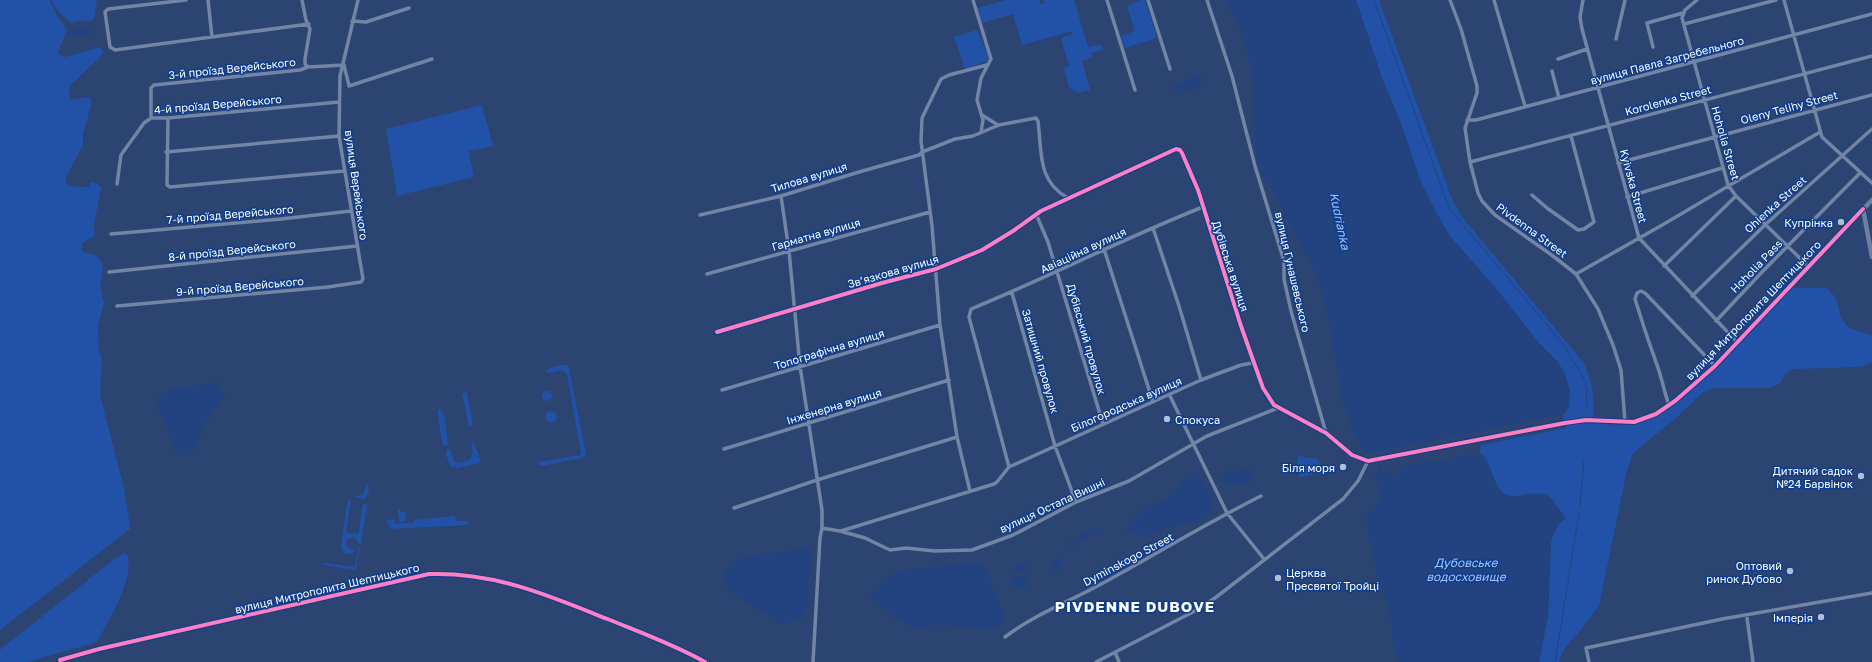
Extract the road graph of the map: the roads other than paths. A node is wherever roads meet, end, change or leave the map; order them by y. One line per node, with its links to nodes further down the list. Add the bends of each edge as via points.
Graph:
1 (186, 0): 23 (street, via 108,9 105,12 110,47 115,50)
2 (208, 0): 23 (street)
3 (302, 0): 20 (street)
4 (358, 0): 19 (street, вулиця Верейського)
5 (973, 0): 32 (street, via 991,56)
6 (1107, 0): 38 (street)
7 (1148, 0): 34 (street)
8 (1207, 0): 119 (street, вулиця Гунашевського, via 1284,261 1284,279 1291,311)
9 (1450, 0): 48 (street, Pivdenna Street, via 1477,86)
10 (1494, 0): 43 (street)
11 (1583, 0): 26 (street, Kyivska Street, via 1580,17)
12 (1625, 0): 24 (street)
13 (1697, 0): 17 (street)
14 (1776, 0): 21 (street)
15 (1784, 0): 22 (street)
16 (409, 8): 19 (street, via 366,22)
17 (1682, 13): 21 (street, Hoholia Street); 25 (street, via 1647,23)
18 (1872, 14): 22 (street, вулиця Павла Загребельного)
19 (352, 21): 31 (street, вулиця Верейського)
20 (309, 24): 23 (street); 33 (street, via 305,59)
21 (1684, 24): 30 (street, Hoholia Street)
22 (1795, 35): 30 (street, вулиця Павла Загребельного); 36 (street)
23 (212, 37)
24 (1616, 39)
25 (1653, 47)
26 (1587, 49): 29 (street); 37 (street, Kyivska Street)
27 (1872, 56): 36 (street, Korolenka Street)
28 (432, 59): 31 (street, via 349,86)
29 (1558, 59)
30 (1694, 62): 37 (street, вулиця Павла Загребельного); 41 (street, Hoholia Street)
31 (344, 65): 33 (street, 3-й проїзд Верейського); 42 (street, вулиця Верейського, via 340,76)
32 (987, 65): 45 (street, via 981,78 977,100); 58 (street, via 941,79 922,118)
33 (308, 67): 46 (street, 3-й проїзд Верейського, via 300,70 154,85 151,88)
34 (1170, 70)
35 (1552, 71): 40 (street)
36 (1805, 72): 41 (street, Korolenka Street); 44 (street)
37 (1598, 88): 40 (street, вулиця Павла Загребельного); 50 (street, Kyivska Street)
38 (1135, 90)
39 (1872, 95): 44 (street, Oleny Telihy Street)
40 (1559, 98): 43 (street, вулиця Павла Загребельного)
41 (1704, 100): 50 (street, Korolenka Street); 56 (street, Hoholia Street)
42 (339, 102): 47 (street, 4-й проїзд Верейського); 54 (street, вулиця Верейського)
43 (1525, 106): 48 (street, вулиця Павла Загребельного, via 1476,120)
44 (1814, 110): 53 (street); 56 (street, Oleny Telihy Street)
45 (982, 115): 49 (street); 52 (street, via 983,125)
46 (151, 118): 47 (street, 4-й проїзд Верейського); 66 (street, 4-й проїзд Верейського, via 144,123 121,154)
47 (168, 118): 57 (street)
48 (1467, 120): 60 (street, Pivdenna Street, via 1465,128)
49 (999, 125): 52 (street, Тилова вулиця); 72 (street, Тилова вулиця, via 1036,118 1043,168 1055,190)
50 (1608, 125): 55 (street, Korolenka Street); 61 (street, Kyivska Street)
51 (1872, 129): 59 (street, Ohienka Street)
52 (980, 132): 58 (street, Тилова вулиця)
53 (1820, 132): 59 (street); 67 (street)
54 (339, 136): 57 (street); 63 (street, вулиця Верейського)
55 (1571, 136): 60 (street, Korolenka Street); 68 (street, via 1594,222 1578,230)
56 (1714, 136): 61 (street, Oleny Telihy Street); 62 (street, Hoholia Street)
57 (166, 152): 63 (street, via 167,185 170,187)
58 (922, 152): 69 (street, Тилова вулиця, via 918,156); 78 (street)
59 (1842, 156): 64 (street); 81 (street, Ohienka Street)
60 (1470, 162): 96 (street, Pivdenna Street, via 1478,193 1487,208)
61 (1618, 163): 71 (street, Kyivska Street)
62 (1722, 168): 67 (street, Hoholia Street); 71 (street)
63 (344, 171): 77 (street, вулиця Верейського)
64 (1860, 173): 65 (street); 86 (street, Hoholia Pass)
65 (1872, 183)
66 (117, 184)
67 (1728, 185): 70 (street, Hoholia Street); 84 (street)
68 (1532, 195)
69 (781, 196): 80 (street, Тилова вулиця); 88 (street)
70 (1736, 196): 81 (street, Hoholia Street); 90 (street)
71 (1627, 197): 84 (street, Kyivska Street)
72 (1068, 198): 74 (street, Дубівська вулиця); 75 (street, Дубівська вулиця, via 1176,149 1182,153)
73 (1872, 200): 76 (street, вулиця Митрополита Шептицького)
74 (1062, 202): 79 (street, Звʼязкова вулиця)
75 (1203, 207): 82 (street, Авіаційна вулиця); 106 (street, Дубівська вулиця)
76 (1863, 210): 89 (street); 91 (street, вулиця Митрополита Шептицького)
77 (351, 211): 83 (street, 7-й проїзд Верейського); 85 (street, вулиця Верейського)
78 (930, 212): 88 (street, Гарматна вулиця); 92 (street)
79 (1036, 214): 92 (street, Звʼязкова вулиця, via 982,250); 94 (street, Дубівський провулок)
80 (700, 215)
81 (1766, 224): 86 (street, Hoholia Street); 99 (street, Ohienka Street)
82 (1153, 228): 87 (street, Авіаційна вулиця); 110 (street)
83 (111, 234)
84 (1639, 238): 90 (street, Kyivska Street); 96 (street)
85 (357, 246): 93 (street, 8-й проїзд Верейського); 97 (street, вулиця Верейського)
86 (1788, 246): 91 (street, Hoholia Street); 102 (street, Hoholia Pass)
87 (1104, 249): 94 (street, Авіаційна вулиця); 113 (street)
88 (790, 251): 95 (street, Гарматна вулиця); 101 (street)
89 (1872, 257)
90 (1664, 266): 99 (street, Kyivska Street)
91 (1809, 267): 105 (street, вулиця Митрополита Шептицького)
92 (936, 269): 101 (street, Звʼязкова вулиця); 103 (street)
93 (109, 272)
94 (1058, 272): 98 (street, Авіаційна вулиця); 118 (street, Дубівський провулок)
95 (708, 274)
96 (1576, 274): 116 (street, Pivdenna Street, via 1598,309 1613,345 1621,370)
97 (363, 279): 100 (street, 9-й проїзд Верейського, via 361,282 328,288)
98 (1012, 293): 122 (street, Затишний провулок); 125 (street, Авіаційна вулиця, via 971,309 968,314)
99 (1692, 296): 102 (street, Kyivska Street)
100 (117, 306)
101 (794, 309): 104 (street, Звʼязкова вулиця); 107 (street)
102 (1716, 321): 105 (street, Kyivska Street)
103 (940, 325): 107 (street, Топографічна вулиця); 109 (street)
104 (717, 332)
105 (1737, 342): 108 (street, вулиця Митрополита Шептицького)
106 (1253, 363): 110 (street, Білогородська вулиця, via 1241,364); 115 (street, Дубівська вулиця, via 1263,388)
107 (800, 366): 111 (street, Топографічна вулиця); 117 (street)
108 (1715, 366): 114 (street, вулиця Митрополита Шептицького); 114 (street, via 1645,293 1637,293 1635,299)
109 (949, 380): 117 (street, Інженерна вулиця); 120 (street)
110 (1201, 380): 112 (street, Білогородська вулиця)
111 (722, 390)
112 (1170, 396): 113 (street, Білогородська вулиця); 121 (street)
113 (1153, 402): 118 (street, Білогородська вулиця)
114 (1669, 405): 116 (street, вулиця Митрополита Шептицького, via 1646,419)
115 (1278, 408): 119 (street, Дубівська вулиця); 121 (street, вулиця Остапа Вишні, via 1228,426)
116 (1626, 422): 124 (street, вулиця Митрополита Шептицького, via 1586,420 1565,423)
117 (808, 423): 123 (street, Інженерна вулиця); 126 (street)
118 (1103, 424): 122 (street, Білогородська вулиця)
119 (1326, 433): 124 (street, Дубівська вулиця, via 1352,455)
120 (957, 437): 126 (street); 127 (street)
121 (1192, 444): 129 (street, вулиця Остапа Вишні, via 1129,481); 131 (street)
122 (1055, 446): 125 (street, Білогородська вулиця); 129 (street, Затишний провулок)
123 (724, 449)
124 (1368, 461): 134 (street, via 1358,481 1343,498)
125 (1009, 467): 127 (street, via 997,482)
126 (817, 480): 130 (street); 132 (street)
127 (970, 491): 133 (street)
128 (1260, 496): 131 (street, Dyminskogo Street)
129 (1076, 502): 133 (street, вулиця Остапа Вишні, via 1013,535 972,550 890,550 865,538)
130 (734, 508)
131 (1227, 513): 134 (street); 137 (street, Dyminskogo Street, via 1166,549 1043,613)
132 (822, 528): 133 (street, вулиця Остапа Вишні); 141 (street)
133 (840, 531)
134 (1264, 559): 138 (street, via 1193,612)
135 (1872, 593): 136 (street)
136 (1748, 615): 144 (street, via 1586,648); 145 (street)
137 (1005, 637)
138 (1115, 652): 142 (street); 143 (street)
139 (60, 660): 140 (street, вулиця Митрополита Шептицького, via 429,574 445,574 495,579 532,590 640,632)
140 (705, 662)
141 (813, 662)
142 (1096, 662)
143 (1119, 662)
144 (1589, 662)
145 (1752, 662)

